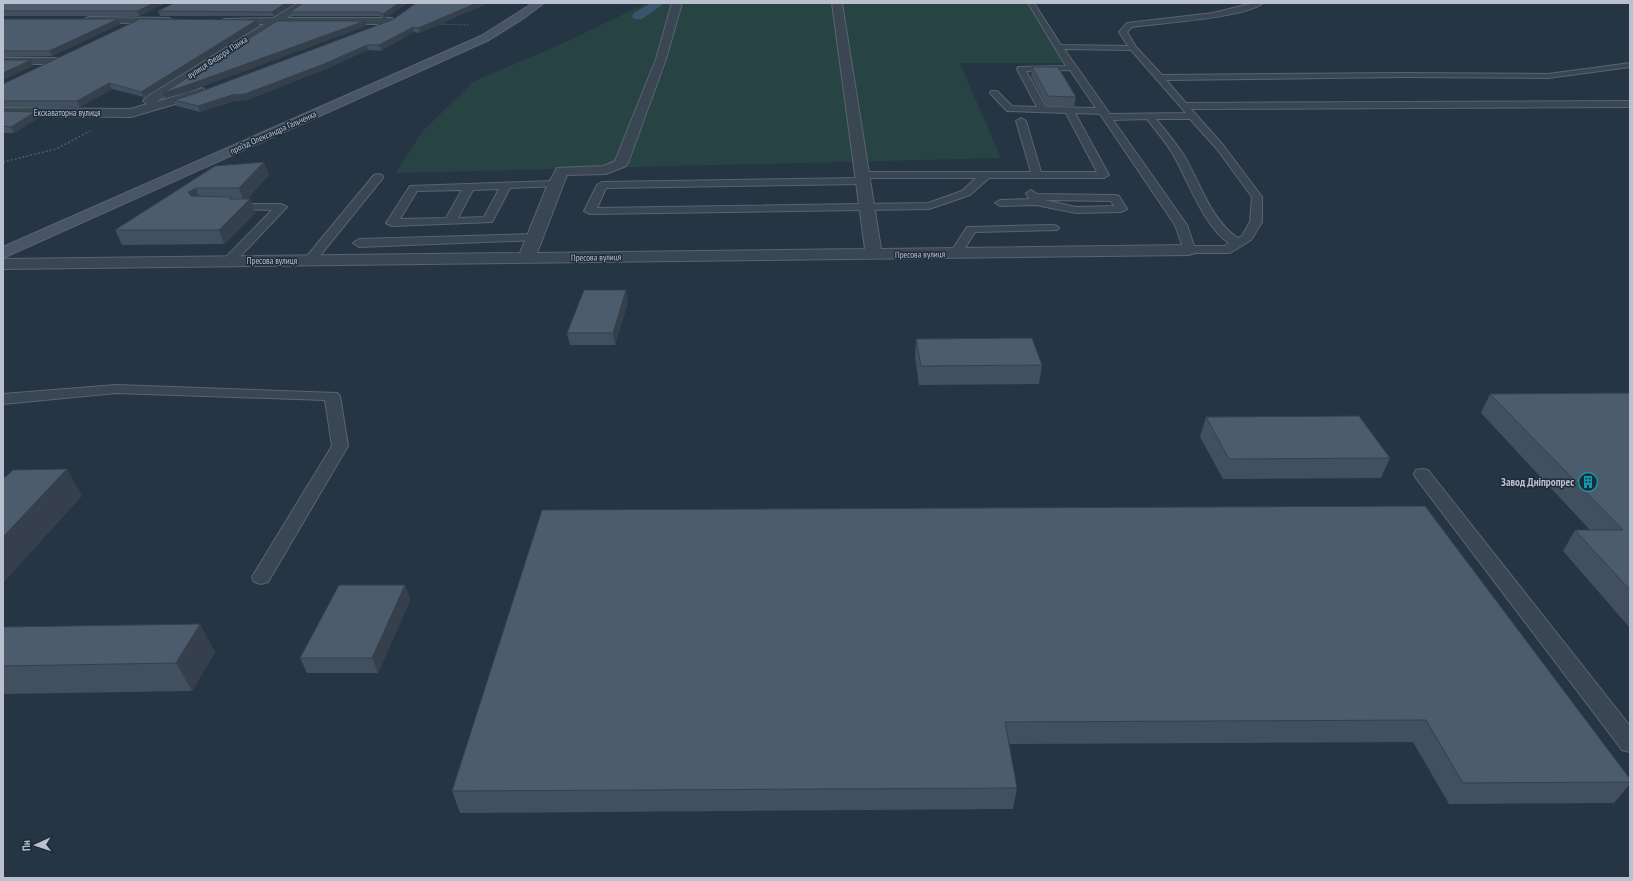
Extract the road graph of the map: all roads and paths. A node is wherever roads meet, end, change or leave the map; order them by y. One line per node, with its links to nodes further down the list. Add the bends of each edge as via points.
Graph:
1 (304, 3): 12 (street, вулиця Федора Панка)
2 (538, 3): 55 (main road, проїзд Олександра Гальченка, via 485,38)
3 (677, 3): 42 (street, via 661,59 621,163 606,170 562,171)
4 (837, 3): 41 (street)
5 (1031, 3): 17 (lane)
6 (1260, 3): 18 (lane, via 1220,14 1130,25 1123,32)
7 (164, 9): 9 (street)
8 (79, 20): 9 (street)
9 (139, 20): 10 (street); 15 (street)
10 (178, 21)
11 (218, 21): 12 (street)
12 (273, 22): 16 (street, via 395,19); 31 (street, вулиця Федора Панка)
13 (431, 23): 14 (path)
14 (475, 25)
15 (118, 30)
16 (361, 33)
17 (1059, 47): 18 (lane); 21 (lane)
18 (1133, 48): 23 (lane)
19 (3, 61): 22 (street, via 60,59)
20 (1630, 65): 23 (lane, via 1548,76)
21 (1072, 68): 28 (lane, via 1021,69); 32 (lane)
22 (36, 70)
23 (1159, 78): 27 (lane)
24 (214, 88): 31 (street, Екскаваторна вулиця)
25 (994, 93): 28 (lane, via 1010,109)
26 (1630, 104): 27 (lane)
27 (1184, 106): 34 (lane)
28 (1043, 110): 29 (lane)
29 (1068, 110): 32 (lane); 39 (lane, via 1104,175)
30 (3, 112): 31 (street, Екскаваторна вулиця)
31 (126, 112): 36 (path, via 56,149)
32 (1105, 114): 33 (lane); 54 (lane, via 1181,225)
33 (1149, 116): 34 (lane); 53 (lane, via 1178,154 1209,212 1225,235)
34 (1192, 116): 53 (lane, via 1220,147 1257,197 1256,222 1247,238)
35 (1021, 121): 39 (lane)
36 (3, 162)
37 (986, 175): 38 (lane); 41 (lane); 48 (lane, via 966,193 929,206)
38 (1023, 175): 39 (lane); 45 (lane)
39 (1037, 175)
40 (378, 177): 59 (lane)
41 (863, 178): 48 (street); 48 (lane, via 602,185 590,211)
42 (554, 184): 43 (lane); 51 (street)
43 (506, 186): 44 (lane); 49 (lane, via 488,220)
44 (469, 187): 49 (lane); 49 (lane, via 414,188 392,223)
45 (1034, 200): 45 (lane, via 1115,198 1121,209 1076,210); 46 (lane)
46 (1000, 203)
47 (217, 206): 60 (lane, via 281,207)
48 (867, 208): 57 (street)
49 (450, 221)
50 (1053, 228): 56 (lane, via 971,229)
51 (534, 238): 52 (lane); 58 (street)
52 (359, 243)
53 (1237, 243): 54 (lane, via 1226,250)
54 (1189, 250): 56 (street, Пресова вулиця)
55 (3, 253)
56 (956, 253): 57 (street, Пресова вулиця)
57 (874, 254): 58 (street, Пресова вулиця)
58 (527, 257): 59 (street, Пресова вулиця)
59 (311, 259): 60 (street, Пресова вулиця)
60 (230, 260): 61 (street, Пресова вулиця)
61 (3, 264)
62 (3, 399): 64 (lane, via 116,390 332,396 340,446)
63 (1422, 474): 65 (lane)
64 (261, 577)
65 (1630, 743)

